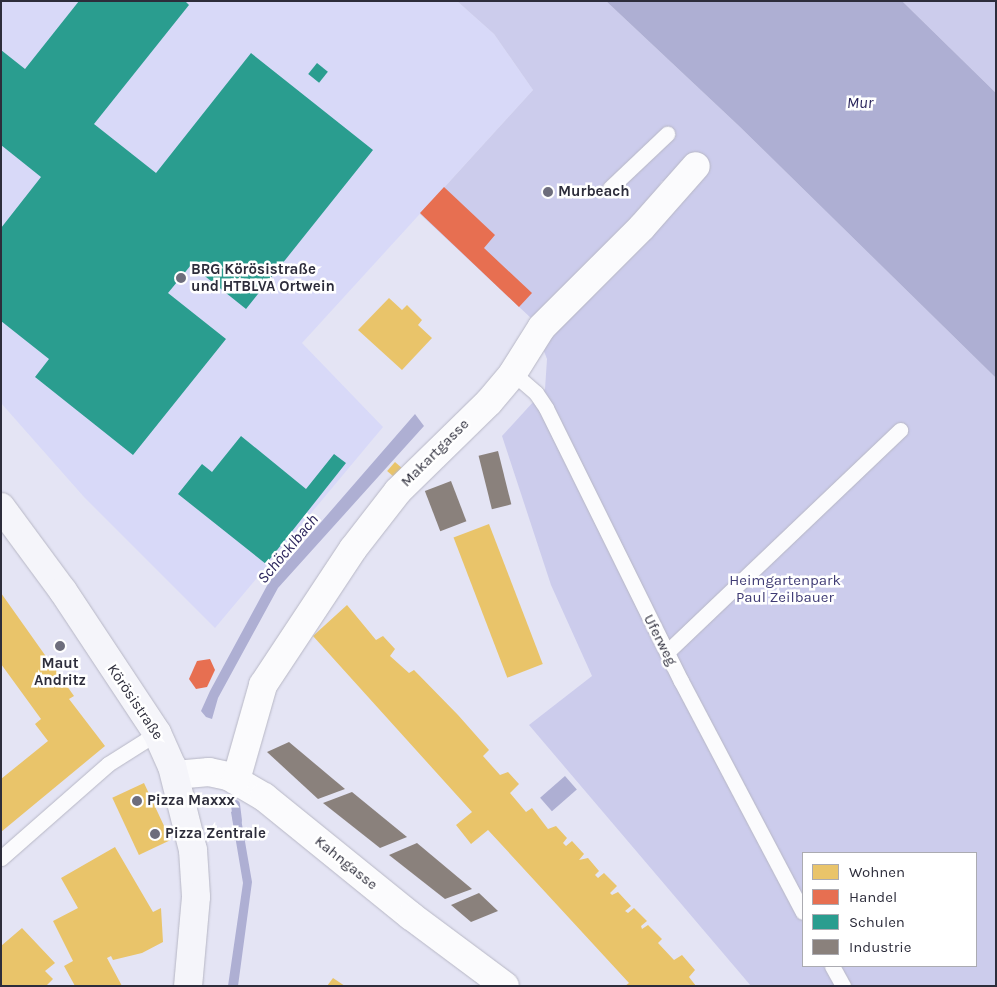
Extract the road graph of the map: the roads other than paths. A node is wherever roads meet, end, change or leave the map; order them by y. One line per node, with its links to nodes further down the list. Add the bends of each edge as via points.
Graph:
1 (667, 134): 3 (lane)
2 (696, 166): 4 (street, Makartgasse, via 642,227 542,327)
3 (610, 188)
4 (513, 373): 7 (lane, Uferweg, via 536,393 546,408); 10 (street, Makartgasse, via 489,402 398,491 275,662)
5 (900, 430): 7 (lane)
6 (1, 507): 8 (street, Körösistraße, via 63,591)
7 (667, 652): 12 (lane, Uferweg)
8 (157, 733): 9 (street, Körösistraße); 11 (lane, via 108,764)
9 (175, 775): 10 (street); 14 (street, Körösistraße, via 193,850 196,897)
10 (224, 776): 15 (street, Kahngasse, via 264,797)
11 (1, 858)
12 (802, 910)
13 (833, 967): 16 (lane)
14 (188, 986)
15 (505, 986)
16 (843, 986)

